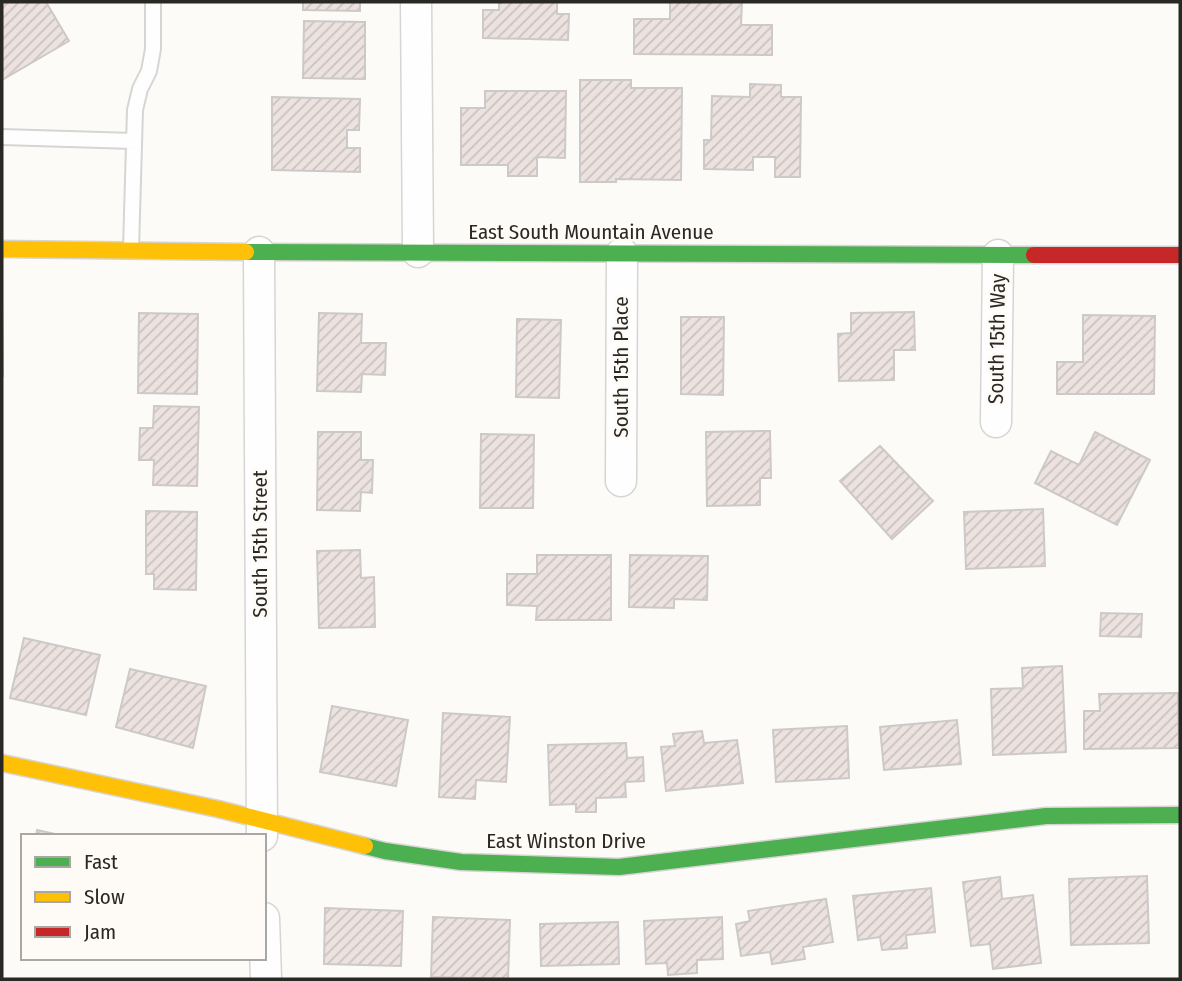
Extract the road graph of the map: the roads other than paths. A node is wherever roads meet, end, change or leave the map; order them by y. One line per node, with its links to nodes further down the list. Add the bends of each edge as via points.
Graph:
1 (153, 2): 4 (lane, via 153,48 135,110)
2 (416, 2): 8 (street)
3 (2, 137): 4 (lane)
4 (134, 141): 6 (lane)
5 (2, 249): 6 (street, East South Mountain Avenue)
6 (131, 250): 7 (street, East South Mountain Avenue)
7 (259, 252): 8 (street, East South Mountain Avenue); 16 (street, South 15th Street)
8 (418, 252): 9 (street, East South Mountain Avenue)
9 (622, 253): 10 (street, East South Mountain Avenue); 13 (street, South 15th Place)
10 (998, 255): 11 (street, East South Mountain Avenue); 12 (street, South 15th Way)
11 (1180, 255)
12 (996, 422)
13 (621, 481)
14 (2, 763): 16 (street, East Winston Drive, via 218,809)
15 (1180, 815): 16 (street, East Winston Drive, via 1046,816 620,867 461,862)
16 (261, 828)
17 (265, 960): 18 (street)
18 (266, 979)

